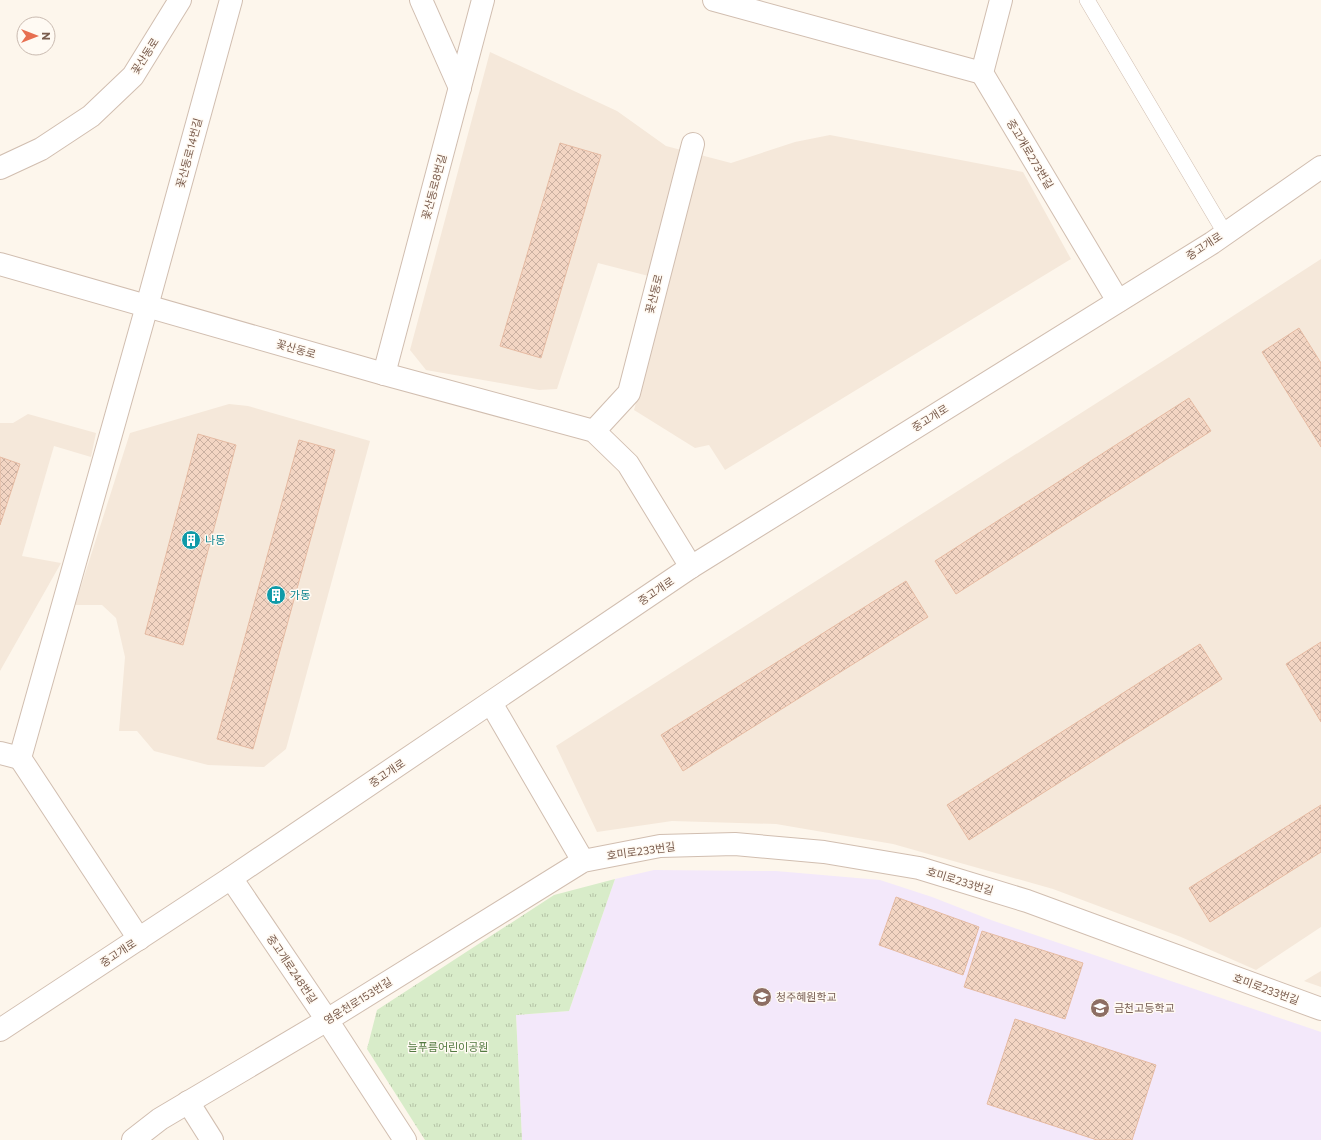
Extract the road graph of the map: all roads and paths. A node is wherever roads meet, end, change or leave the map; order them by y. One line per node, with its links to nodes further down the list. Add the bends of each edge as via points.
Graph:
1 (180, 0): 12 (street, 꽃산동로, via 133,76 91,116 40,149)
2 (231, 0): 16 (street, 꽃산동로14번길)
3 (421, 0): 9 (street)
4 (483, 0): 9 (street, 꽃산동로8번길)
5 (714, 0): 8 (street)
6 (1001, 0): 8 (street)
7 (1087, 0): 13 (lane)
8 (982, 73): 15 (street, 중고개로273번길)
9 (460, 88): 17 (street, 꽃산동로8번길)
10 (693, 144): 18 (street, 꽃산동로, via 629,393)
11 (1321, 167): 13 (street, 중고개로)
12 (0, 168)
13 (1225, 233): 15 (street, 중고개로)
14 (0, 264): 16 (street, 꽃산동로)
15 (1118, 301): 19 (street, 중고개로)
16 (147, 306): 17 (street, 꽃산동로); 21 (street, 꽃산동로14번길)
17 (384, 374): 18 (street, 꽃산동로)
18 (594, 431): 19 (street, 꽃산동로, via 628,464)
19 (691, 568): 20 (street, 중고개로)
20 (490, 703): 22 (street); 23 (street, 중고개로)
21 (10, 756): 24 (street)
22 (582, 861): 25 (street, 호미로233번길, via 660,846 735,844 824,852 919,868 1027,902); 26 (street, 영운천로153번길)
23 (231, 878): 24 (street, 중고개로); 26 (street, 중고개로248번길)
24 (139, 939): 27 (street, 중고개로)
25 (1321, 1009)
26 (327, 1020): 28 (street, 영운천로153번길); 31 (street, 중고개로248번길)
27 (4, 1022)
28 (188, 1102): 29 (street, 영운천로153번길); 30 (street)
29 (133, 1140)
30 (212, 1140)
31 (405, 1140)

